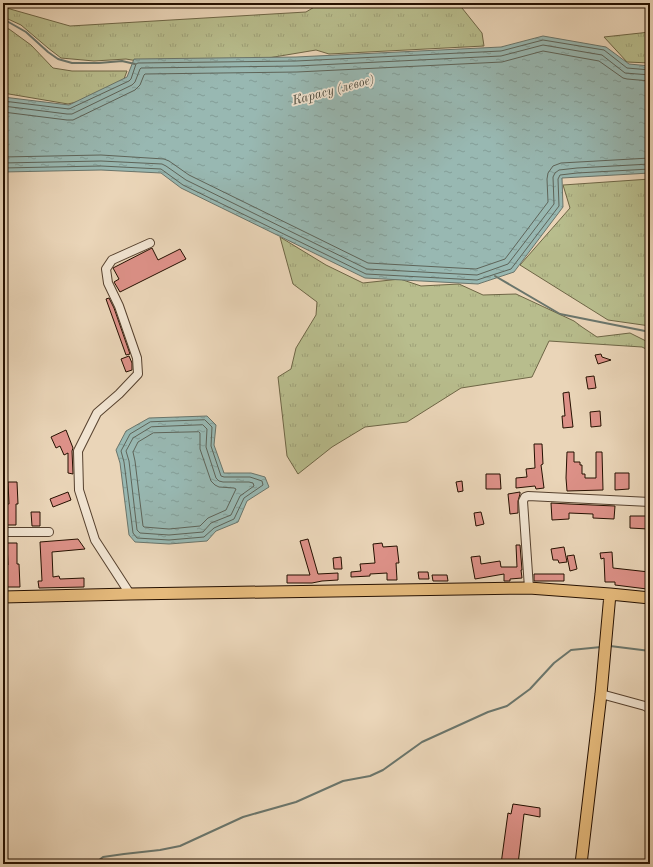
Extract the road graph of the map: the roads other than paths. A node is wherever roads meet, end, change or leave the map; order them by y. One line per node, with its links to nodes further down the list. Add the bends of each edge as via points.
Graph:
1 (150, 243): 6 (street, via 112,260 106,269 108,283 137,358 138,374 97,413 78,451 79,490 95,540)
2 (650, 502): 5 (street, via 525,497 523,501)
3 (3, 532): 4 (street)
4 (49, 532)
5 (529, 588): 6 (main road); 7 (main road)
6 (130, 594): 8 (main road)
7 (610, 594): 9 (main road); 10 (main road)
8 (3, 598)
9 (650, 598)
10 (600, 694): 11 (street); 12 (main road)
11 (650, 709)
12 (581, 864)

